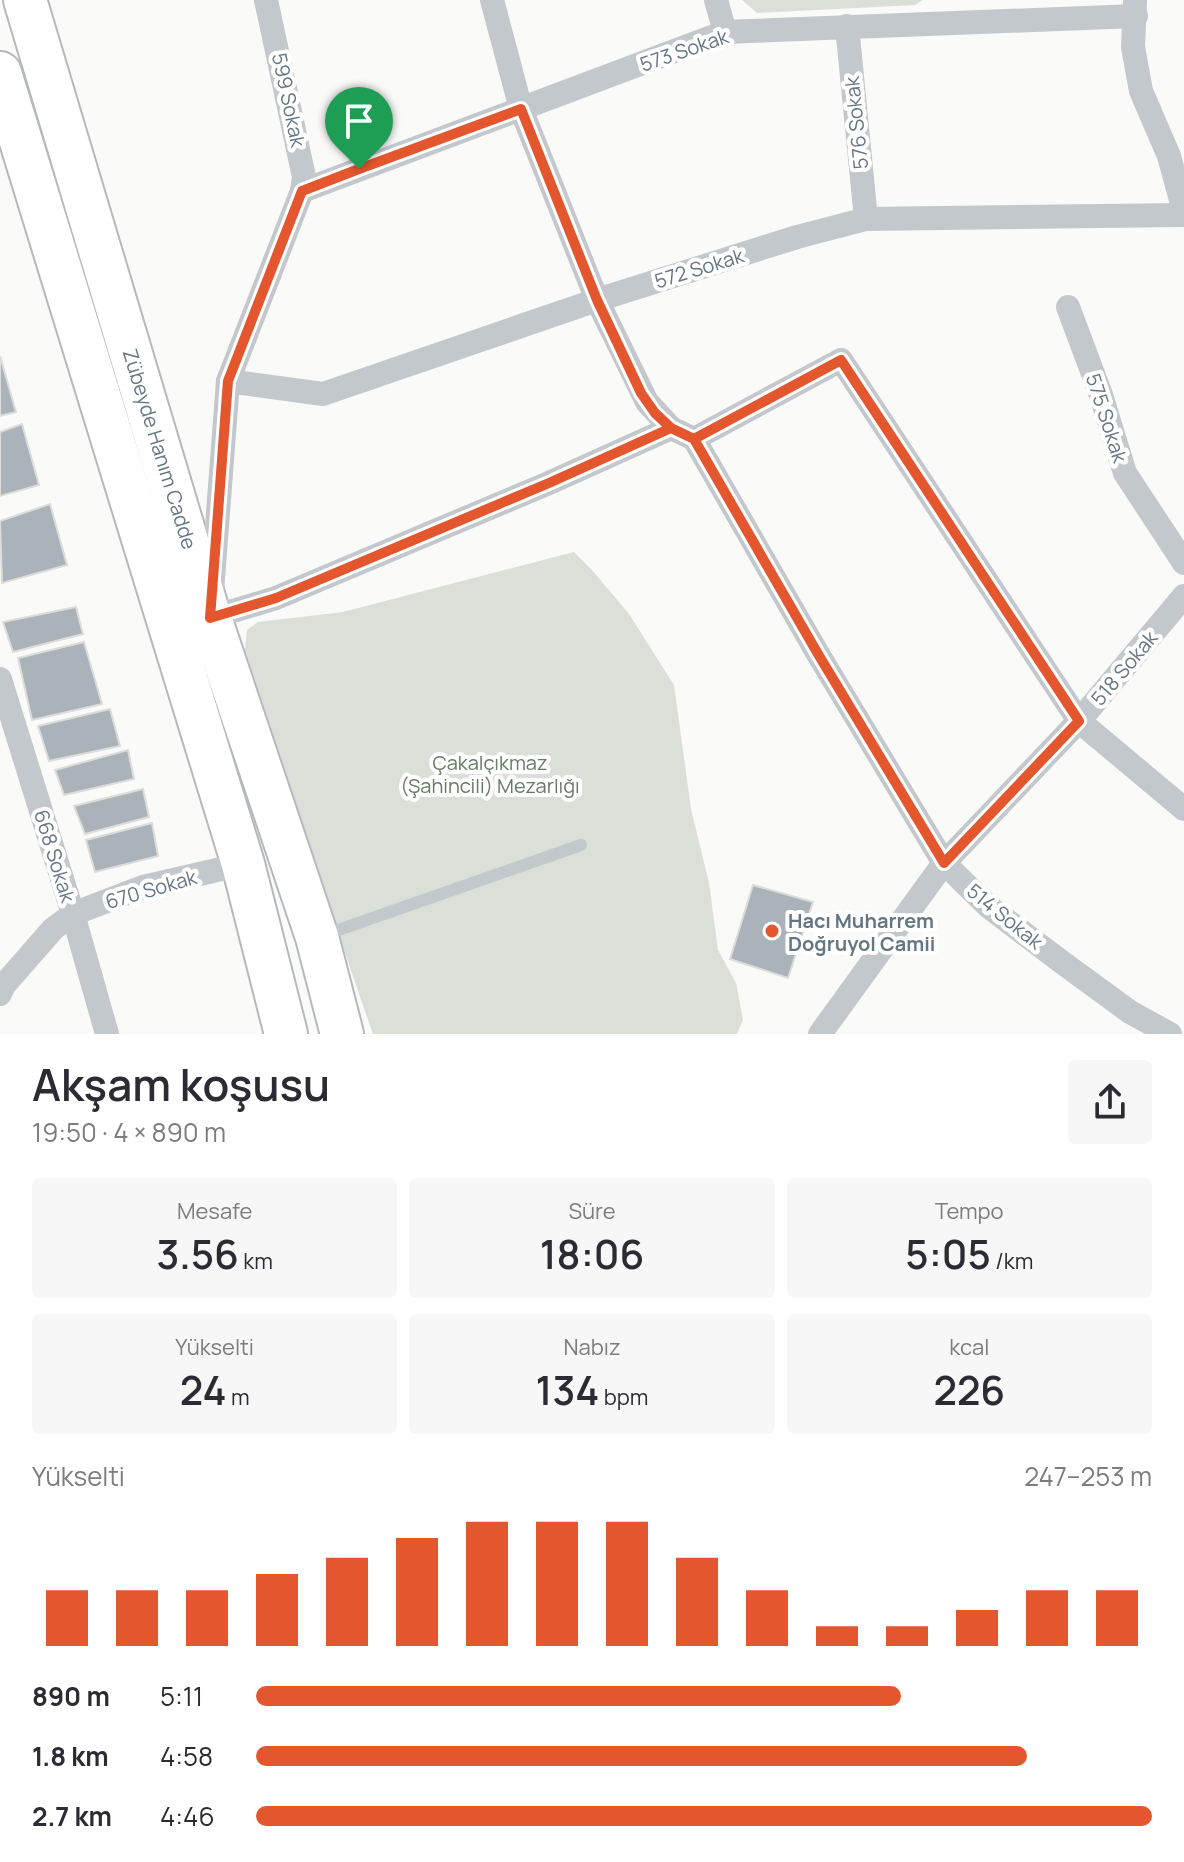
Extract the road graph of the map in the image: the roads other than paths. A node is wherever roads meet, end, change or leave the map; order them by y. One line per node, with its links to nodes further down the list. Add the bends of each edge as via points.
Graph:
1 (25, 0): 21 (highway, Zübeyde Hanım Cadde)
2 (266, 0): 11 (street, 599 Sokak, via 303,168)
3 (492, 0): 10 (street)
4 (716, 0): 8 (street)
5 (1136, 8): 6 (street, 573 Sokak); 12 (street, via 1133,47 1141,91 1169,156)
6 (935, 11): 7 (street, 573 Sokak)
7 (847, 26): 8 (street, 573 Sokak); 13 (street, 576 Sokak)
8 (725, 32): 10 (street, 573 Sokak)
9 (0, 73): 27 (highway)
10 (521, 109): 11 (street, 573 Sokak); 14 (street)
11 (302, 191): 16 (street, 599 Sokak)
12 (1184, 213): 13 (street, 572 Sokak)
13 (866, 219): 14 (street, 572 Sokak)
14 (597, 300): 16 (street, 572 Sokak, via 323,394); 17 (street, via 641,393)
15 (1068, 307): 19 (street, 575 Sokak, via 1125,473)
16 (228, 381): 21 (street, 599 Sokak)
17 (671, 428): 18 (street); 21 (street, via 276,598)
18 (694, 439): 23 (street, via 841,360); 26 (street, 514 Sokak)
19 (1184, 563)
20 (1184, 596): 23 (street, 518 Sokak)
21 (210, 618): 29 (highway, Zübeyde Hanım Cadde)
22 (0, 679): 28 (street, 668 Sokak)
23 (1079, 721): 24 (street); 26 (street, 518 Sokak)
24 (1184, 809)
25 (581, 845): 29 (lane)
26 (944, 863): 34 (street, 518 Sokak); 35 (street, 514 Sokak, via 989,907 1130,1012)
27 (243, 864): 28 (street, 670 Sokak, via 143,887); 32 (highway)
28 (73, 914): 30 (street, 670 Sokak, via 53,929); 31 (street, 668 Sokak)
29 (317, 937): 33 (highway, Zübeyde Hanım Cadde)
30 (0, 994)
31 (107, 1034)
32 (286, 1034)
33 (342, 1034)
34 (820, 1034)
35 (1170, 1034)

